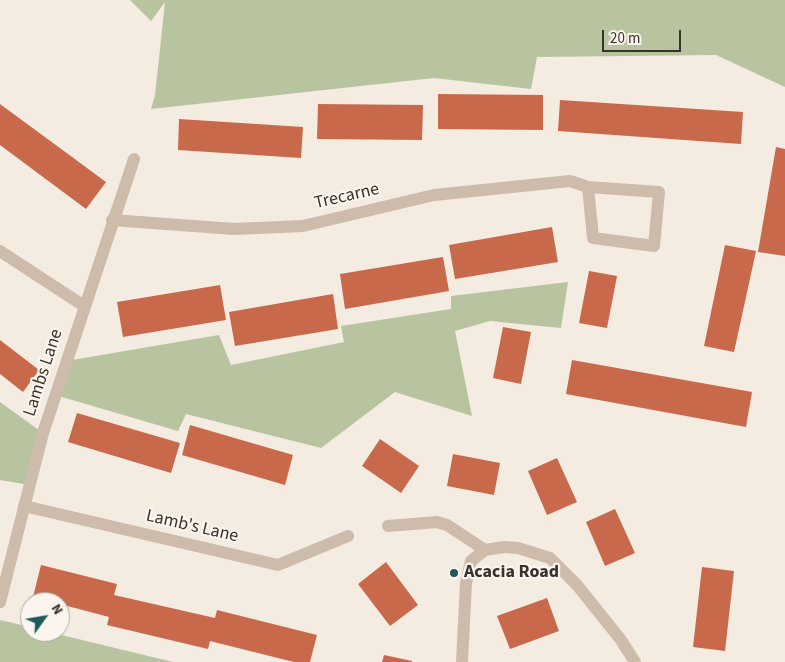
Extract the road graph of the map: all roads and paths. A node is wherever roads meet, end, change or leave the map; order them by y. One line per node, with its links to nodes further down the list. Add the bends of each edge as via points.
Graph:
1 (134, 159): 3 (street, Lambs Lane)
2 (588, 187): 2 (street, Trecarne, via 593,238 654,246 659,192); 3 (street, Trecarne, via 570,181 434,195 303,226 234,229)
3 (112, 220): 5 (street, Lambs Lane)
4 (0, 251): 5 (street)
5 (84, 306): 6 (street, Lambs Lane, via 43,433)
6 (24, 506): 8 (street, Lamb's Lane, via 278,565); 10 (street, Lambs Lane)
7 (388, 526): 9 (street, via 436,522)
8 (348, 536)
9 (485, 550): 11 (street, via 472,561 466,583); 12 (street, via 518,548 550,558 577,586)
10 (1, 596)
11 (462, 662)
12 (635, 662)

